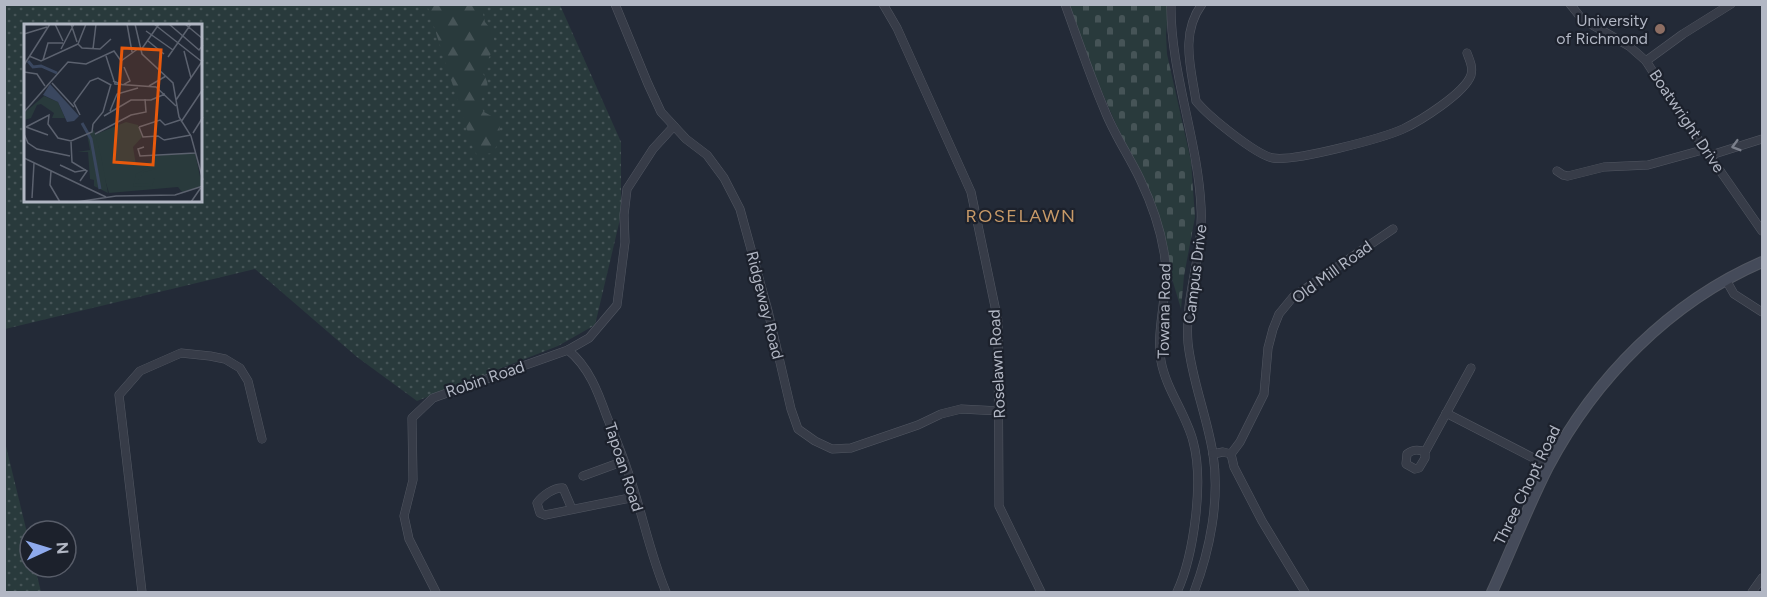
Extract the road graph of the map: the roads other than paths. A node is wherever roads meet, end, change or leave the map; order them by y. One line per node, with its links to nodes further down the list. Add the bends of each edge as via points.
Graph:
1 (615, 4): 12 (street, Ridgeway Road, via 661,112)
2 (883, 4): 23 (street, Roselawn Road, via 971,192 998,321)
3 (1065, 4): 27 (street, Towana Road, via 1105,112 1154,213 1167,271 1161,363)
4 (1171, 4): 10 (street, Campus Drive)
5 (1202, 4): 11 (street, via 1188,37)
6 (1570, 4): 9 (street, Boatwright Drive, via 1582,19 1629,46)
7 (1731, 4): 9 (street)
8 (1467, 53): 11 (street, via 1472,73 1459,93 1414,123 1382,137 1298,157 1276,159 1256,151)
9 (1646, 61): 14 (street, Boatwright Drive)
10 (1183, 93): 11 (street); 25 (street, Campus Drive, via 1201,210 1188,341 1192,373)
11 (1196, 101)
12 (674, 126): 21 (street, Robin Road, via 653,149 627,189 617,305 589,338); 23 (street, Ridgeway Road, via 707,155 740,209 798,429 832,449 851,448 961,409)
13 (1762, 139): 14 (street, one-way to 14)
14 (1708, 152): 15 (street, via 1639,167 1604,167 1568,176); 17 (street, Boatwright Drive)
15 (1557, 171)
16 (1393, 229): 30 (street, Old Mill Road, via 1293,297 1279,314 1268,348 1264,394)
17 (1762, 231)
18 (1762, 262): 19 (main road, Three Chopt Road)
19 (1726, 280): 20 (street, via 1734,294); 32 (main road, Three Chopt Road, via 1650,335 1617,367 1594,393)
20 (1762, 312)
21 (568, 350): 31 (street, Tapoan Road, via 587,370); 38 (street, Robin Road, via 433,398 412,418 413,480 404,516 409,539)
22 (1471, 368): 24 (street)
23 (1000, 411): 40 (street, Roselawn Road, via 999,506)
24 (1446, 413): 28 (street); 32 (street)
25 (1209, 436): 27 (street); 29 (street)
26 (262, 439): 37 (street, via 248,381 240,368 225,360 181,353 140,371 119,395)
27 (1193, 440): 41 (street, Towana Road, via 1198,485 1194,523 1188,560)
28 (1425, 452)
29 (1213, 454): 30 (street); 42 (street, via 1213,516)
30 (1231, 454): 43 (street, via 1262,521)
31 (624, 461): 33 (street); 34 (street, Tapoan Road)
32 (1549, 466): 44 (main road, Three Chopt Road)
33 (583, 477)
34 (635, 497): 35 (street); 39 (street, Tapoan Road)
35 (572, 509): 35 (street, via 545,515 540,513 537,503 563,488)
36 (1762, 578): 45 (street)
37 (142, 592)
38 (436, 592)
39 (666, 592)
40 (1041, 592)
41 (1177, 592)
42 (1194, 592)
43 (1305, 592)
44 (1492, 592)
45 (1752, 592)

